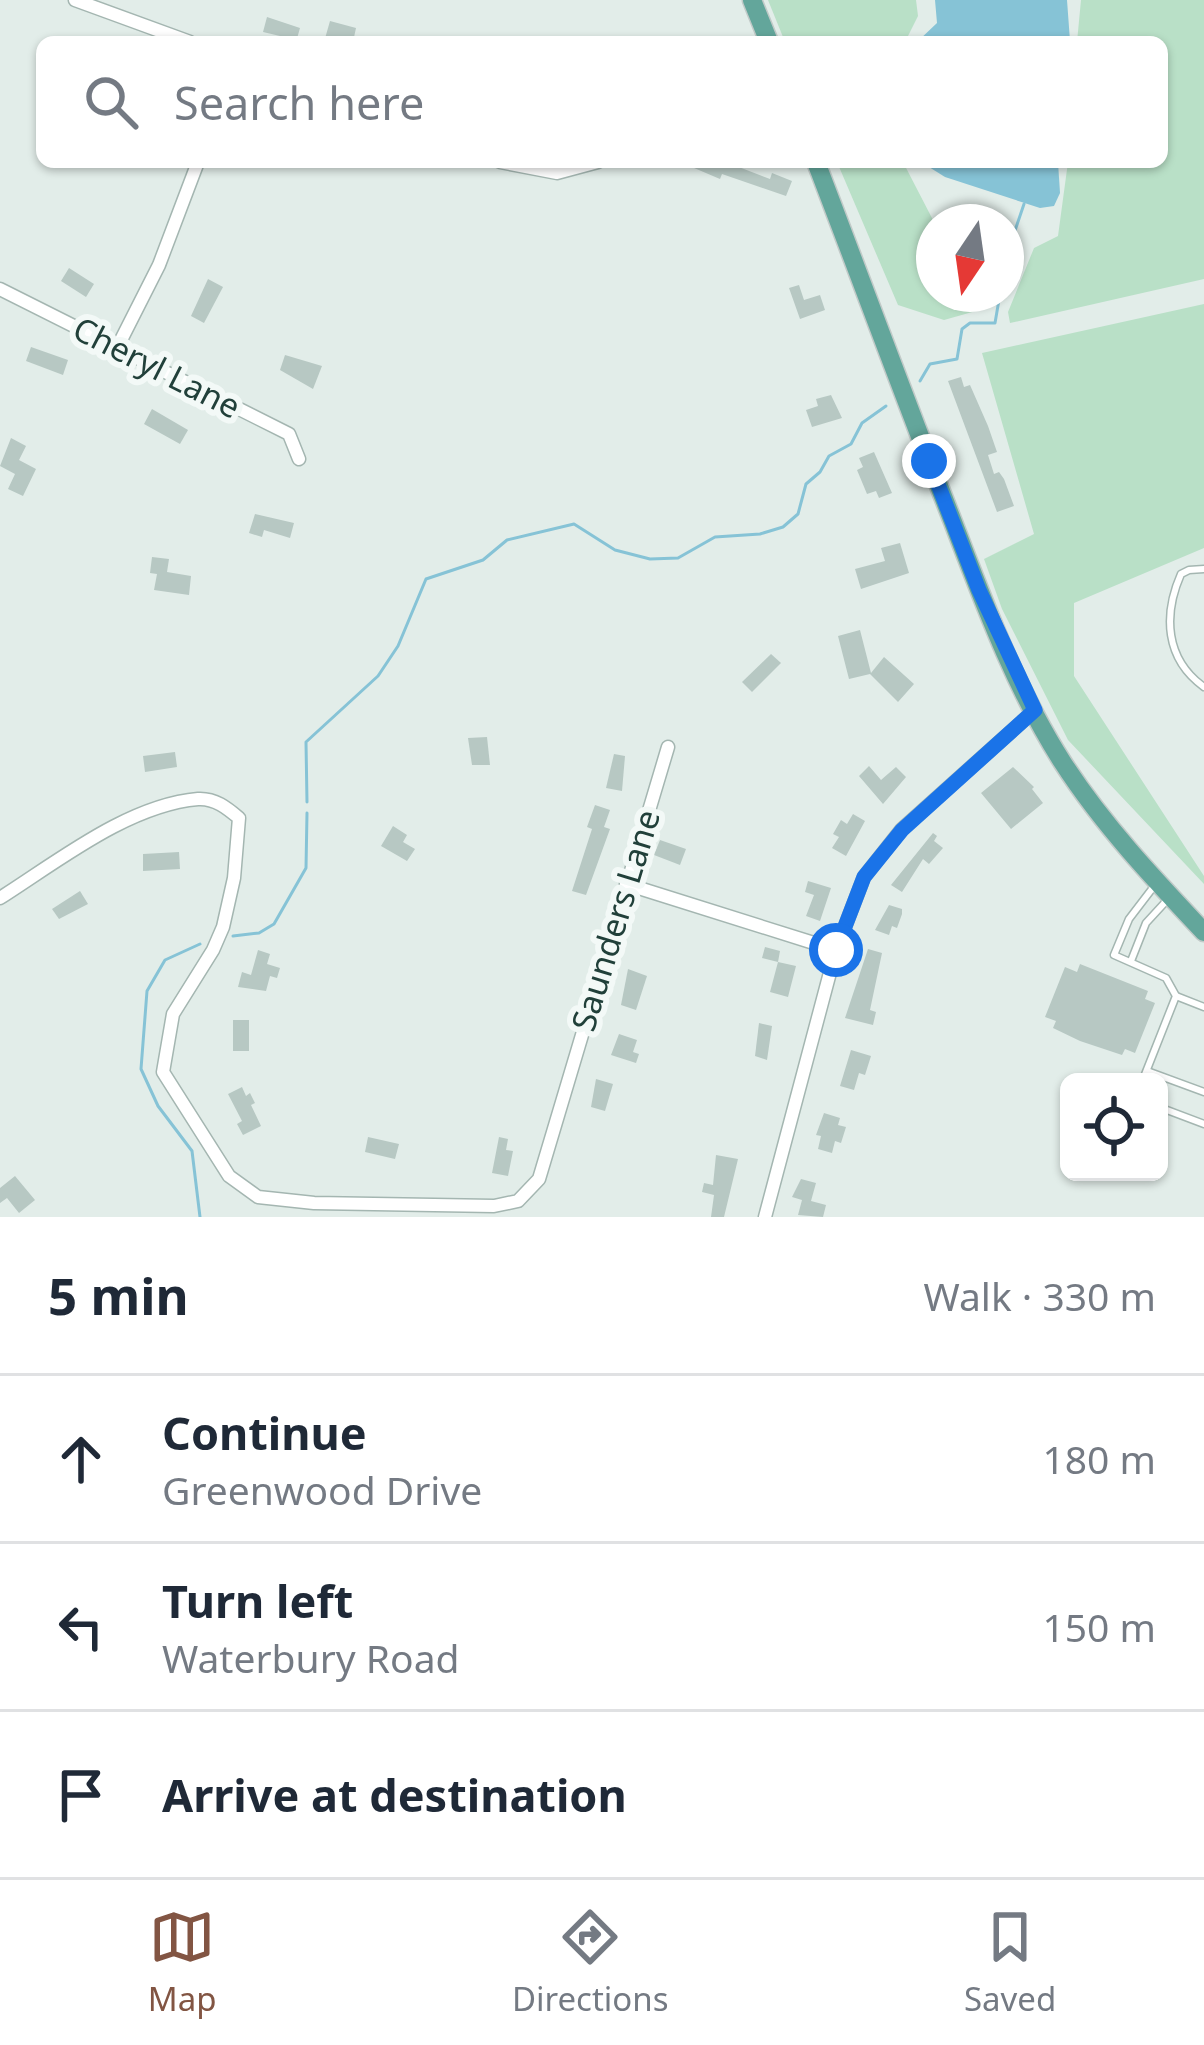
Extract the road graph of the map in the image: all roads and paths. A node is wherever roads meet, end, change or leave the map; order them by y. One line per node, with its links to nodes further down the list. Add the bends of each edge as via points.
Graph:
1 (75, 0): 3 (street)
2 (752, 0): 4 (main road)
3 (174, 36)
4 (767, 36)
5 (196, 168): 10 (street)
6 (531, 168): 7 (street)
7 (576, 168)
8 (819, 168): 14 (main road, via 979,590)
9 (0, 289): 10 (street, Cheryl Lane)
10 (118, 346): 11 (street, Cheryl Lane, via 290,434)
11 (299, 459)
12 (1204, 569): 13 (lane, via 1181,574 1167,621 1173,644)
13 (1204, 687)
14 (1035, 710): 17 (main road, via 1062,761); 20 (street, via 902,830 864,877)
15 (668, 747): 16 (street, Saunders Lane)
16 (626, 884): 18 (street, Saunders Lane, via 539,1179 518,1201 494,1207 258,1197 230,1176 163,1072 173,1014 223,927 235,878 239,818 224,805 202,799 152,812 77,846); 20 (street)
17 (1164, 889): 19 (main road); 21 (lane); 21 (lane, via 1129,919 1114,955)
18 (0, 898)
19 (1204, 932)
20 (836, 950): 28 (street)
21 (1131, 961): 22 (lane, via 1166,978)
22 (1176, 996): 23 (lane); 24 (lane)
23 (1204, 1007)
24 (1147, 1071): 25 (lane)
25 (1204, 1092)
26 (1168, 1110): 27 (lane)
27 (1204, 1124)
28 (764, 1217)

